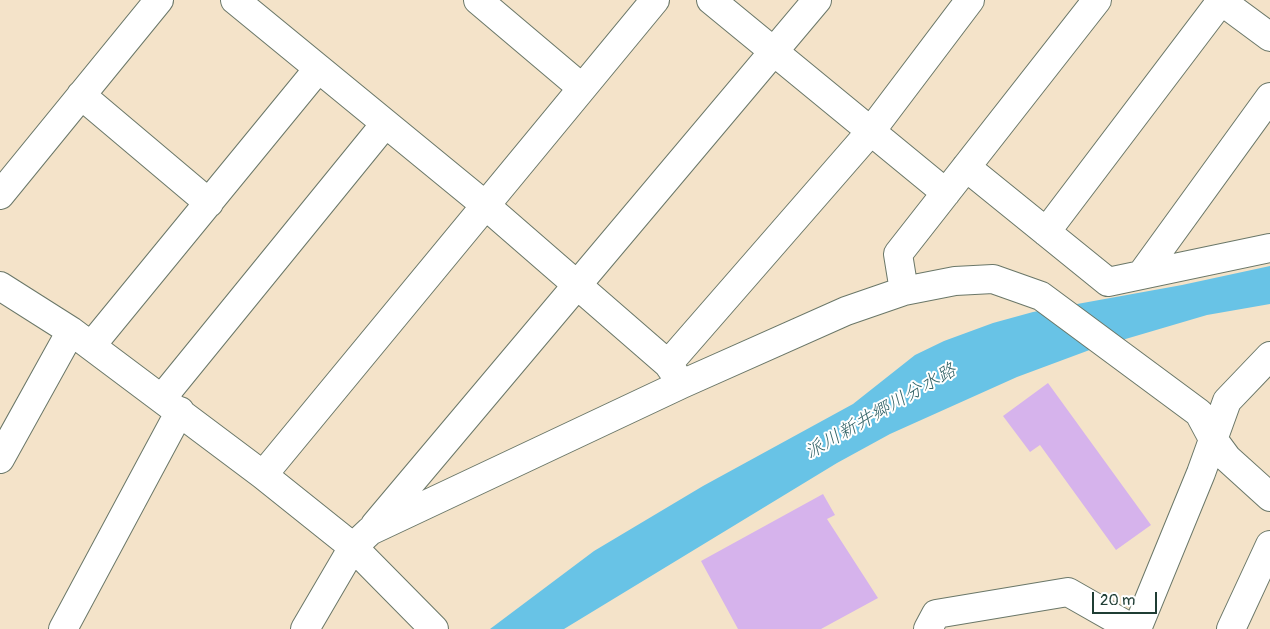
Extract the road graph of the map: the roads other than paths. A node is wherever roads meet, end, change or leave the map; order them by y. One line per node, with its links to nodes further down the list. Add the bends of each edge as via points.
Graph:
1 (159, 0): 14 (street)
2 (235, 0): 12 (street)
3 (478, 0): 13 (street)
4 (655, 0): 13 (street)
5 (711, 0): 11 (street)
6 (817, 0): 11 (street)
7 (970, 0): 17 (street)
8 (1097, 0): 18 (street)
9 (1220, 0): 10 (street); 23 (street)
10 (1270, 37)
11 (773, 51): 17 (street); 27 (street)
12 (318, 69): 16 (street); 21 (street)
13 (582, 88): 22 (street)
14 (81, 96): 20 (street); 21 (street)
15 (1270, 97): 25 (street)
16 (385, 124): 22 (street); 32 (street)
17 (870, 131): 19 (street); 31 (street)
18 (966, 167): 19 (street); 23 (street)
19 (946, 193): 28 (street, via 898,254)
20 (0, 195)
21 (209, 203): 29 (street)
22 (485, 205): 27 (street); 35 (street)
23 (1046, 232): 25 (street, via 1108,282)
24 (1270, 248): 25 (street)
25 (1141, 276)
26 (0, 286): 29 (street)
27 (578, 286): 31 (street); 37 (street)
28 (904, 290): 31 (street); 33 (street, via 955,281 993,279 1040,296 1199,413)
29 (81, 339): 32 (street); 34 (street)
30 (1270, 356): 33 (street, via 1227,401)
31 (675, 374): 37 (street)
32 (171, 405): 35 (street); 39 (street)
33 (1213, 439): 36 (street, via 1227,458); 44 (street)
34 (0, 459)
35 (263, 475): 37 (street)
36 (1270, 497)
37 (362, 539): 40 (street); 41 (street)
38 (1270, 545): 45 (street)
39 (63, 629)
40 (304, 629)
41 (434, 629)
42 (928, 629): 43 (street, via 936,614 1068,592)
43 (1132, 629)
44 (1137, 629)
45 (1231, 629)

